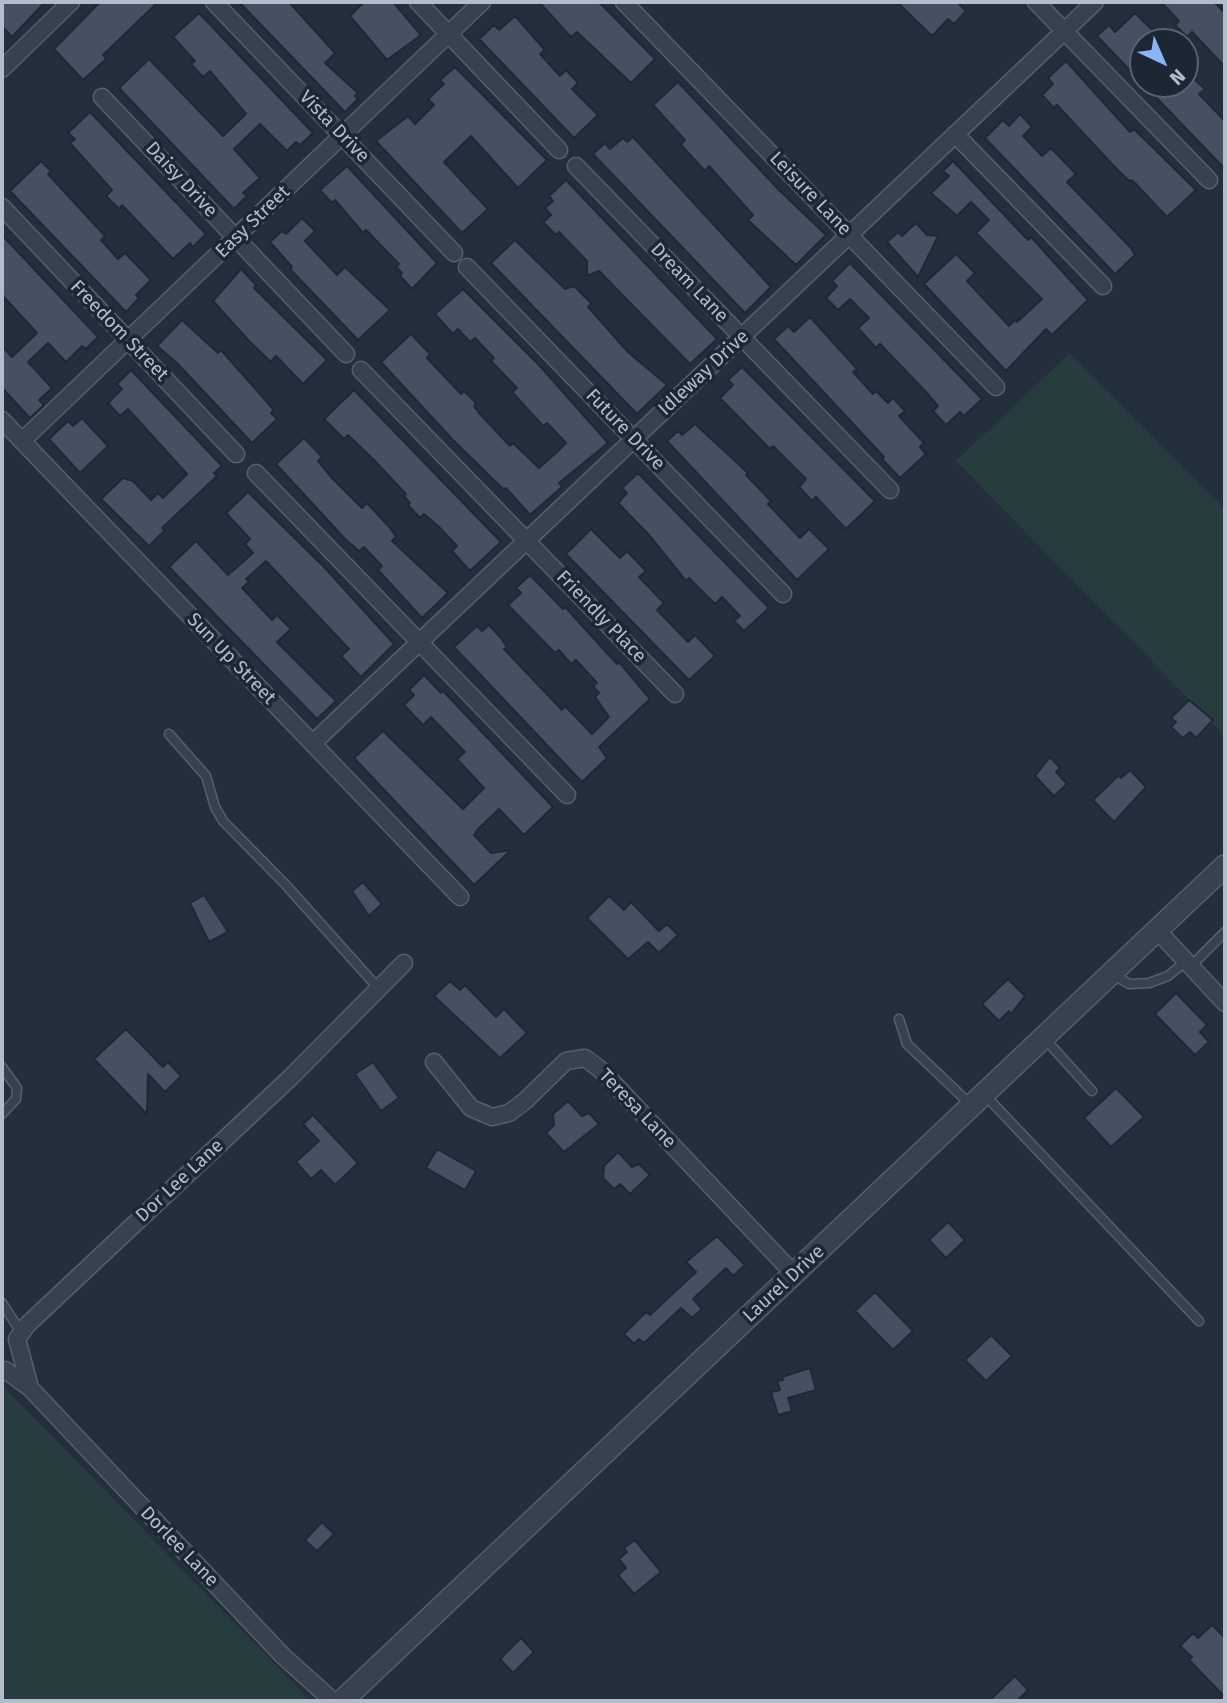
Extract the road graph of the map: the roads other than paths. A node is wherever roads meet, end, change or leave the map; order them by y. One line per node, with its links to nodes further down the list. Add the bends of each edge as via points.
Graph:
1 (71, 2): 10 (street)
2 (214, 2): 13 (street, Vista Drive)
3 (418, 2): 9 (street)
4 (482, 2): 9 (street, Easy Street)
5 (624, 2): 18 (street, Leisure Lane)
6 (1036, 2): 8 (street)
7 (1095, 2): 8 (street, Idleway Drive)
8 (1064, 31): 12 (street, Idleway Drive); 16 (street)
9 (448, 34): 13 (street, Easy Street); 14 (street)
10 (2, 69)
11 (102, 97): 19 (street, Daisy Drive)
12 (955, 134): 18 (street, Idleway Drive); 22 (street)
13 (343, 136): 19 (street, Easy Street); 20 (street, Vista Drive)
14 (559, 150)
15 (576, 166): 23 (street, Dream Lane)
16 (1209, 180)
17 (2, 207): 24 (street, Freedom Street)
18 (849, 235): 23 (street, Idleway Drive); 27 (street, Leisure Lane)
19 (235, 238): 24 (street, Easy Street); 25 (street, Daisy Drive)
20 (454, 253)
21 (467, 267): 29 (street, Future Drive)
22 (1103, 286)
23 (741, 338): 29 (street, Idleway Drive); 33 (street, Dream Lane)
24 (128, 340): 30 (street, Easy Street); 31 (street, Freedom Street)
25 (346, 354)
26 (361, 370): 34 (street)
27 (996, 387)
28 (2, 420): 30 (street, Sun Up Street)
29 (634, 439): 34 (street, Idleway Drive); 35 (street, Future Drive)
30 (22, 441): 39 (street, Sun Up Street)
31 (236, 454)
32 (256, 473): 36 (street)
33 (890, 491)
34 (527, 541): 36 (street, Idleway Drive); 37 (street, Friendly Place)
35 (783, 594)
36 (419, 643): 39 (street, Idleway Drive); 40 (street)
37 (675, 694)
38 (169, 734): 48 (lane, via 206,776 223,821)
39 (313, 743): 42 (street, Sun Up Street)
40 (567, 795)
41 (1224, 868): 43 (street, Laurel Drive)
42 (460, 897)
43 (1157, 930): 46 (street); 47 (street, Laurel Drive)
44 (1225, 932): 46 (lane)
45 (404, 962): 48 (street, Dor Lee Lane)
46 (1188, 964): 47 (lane, via 1149,983 1129,984); 49 (street)
47 (1112, 973): 51 (street, Laurel Drive)
48 (379, 989): 60 (street, Dor Lee Lane)
49 (1225, 1003)
50 (899, 1019): 55 (lane, via 906,1044)
51 (1044, 1037): 54 (lane); 55 (street, Laurel Drive)
52 (434, 1062): 57 (street, Teresa Lane, via 471,1108 492,1117 509,1113 525,1101 566,1061 585,1058)
53 (2, 1067): 56 (lane, via 17,1088 16,1099)
54 (1093, 1091)
55 (978, 1100): 57 (street, Laurel Drive); 59 (lane)
56 (2, 1114)
57 (794, 1274): 64 (street, Laurel Drive)
58 (2, 1303): 60 (lane)
59 (1199, 1321)
60 (22, 1332): 62 (street, via 17,1339)
61 (2, 1371): 62 (street)
62 (30, 1388): 63 (street, Dorlee Lane, via 283,1656)
63 (333, 1701)
64 (342, 1701)

